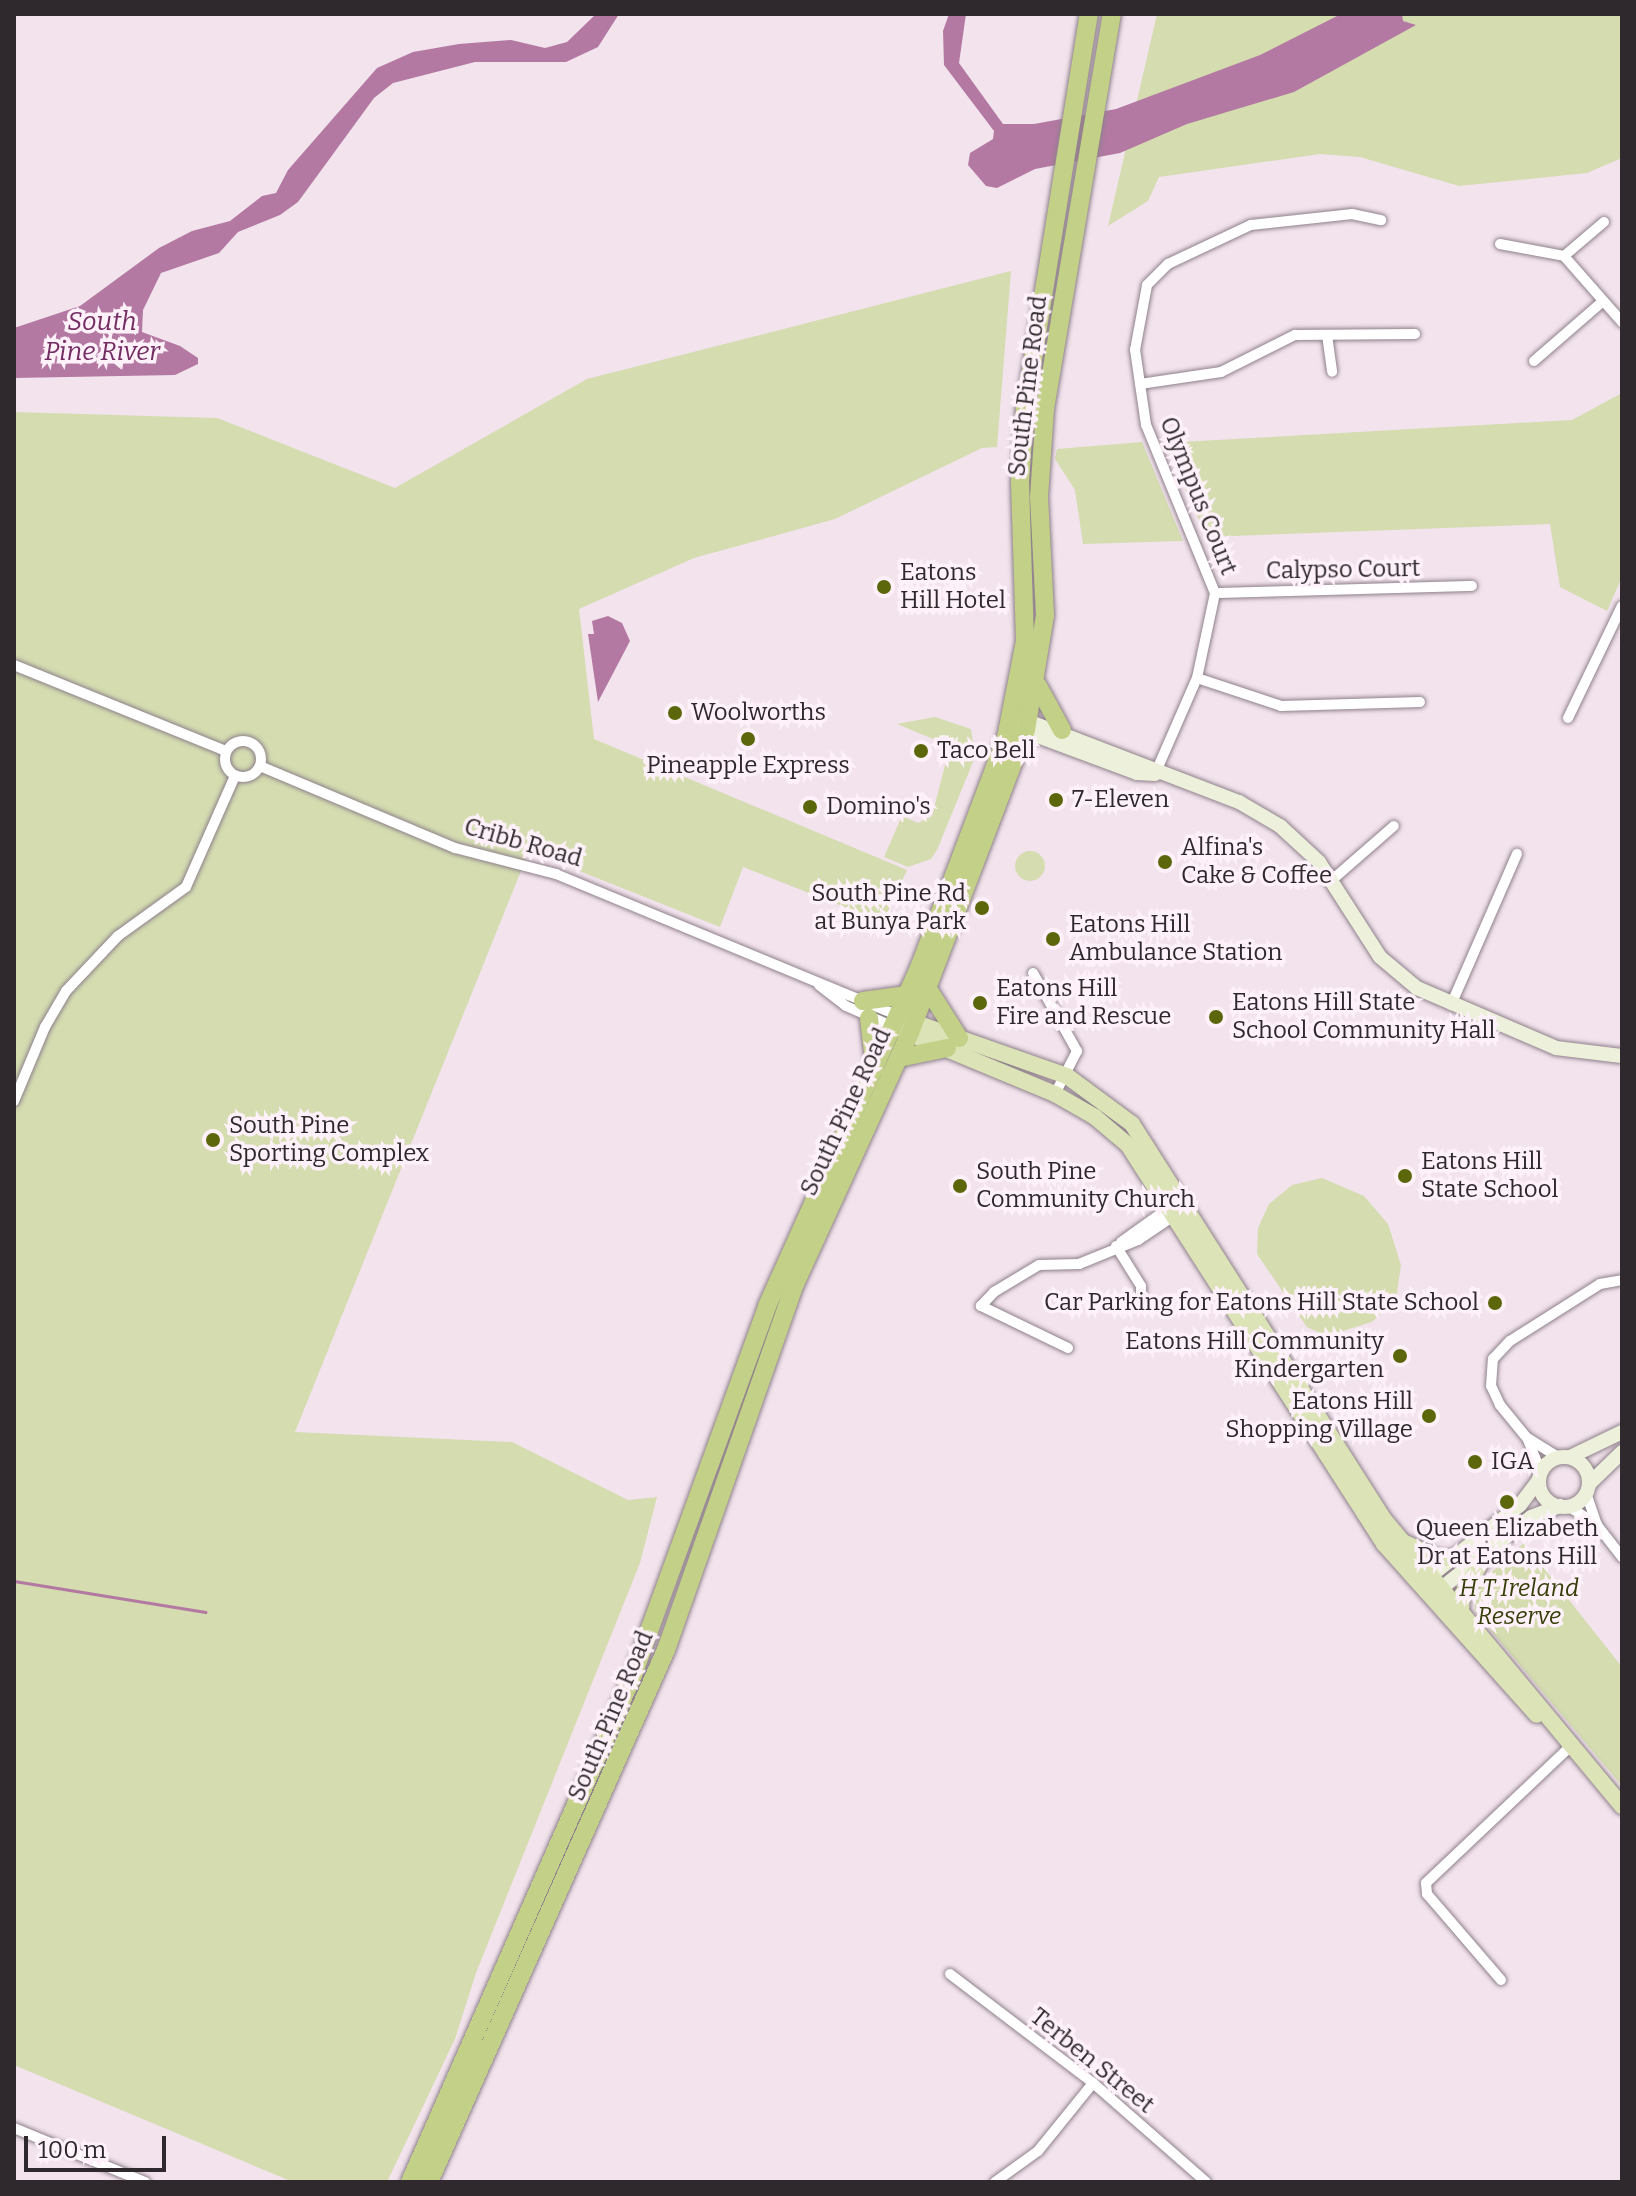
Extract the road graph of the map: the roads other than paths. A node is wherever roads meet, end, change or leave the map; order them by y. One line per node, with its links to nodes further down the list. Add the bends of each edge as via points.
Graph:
1 (1089, 14): 22 (highway, South Pine Road, via 1023,426 1026,621)
2 (1112, 14): 19 (highway, South Pine Road, via 1040,450 1045,615)
3 (1381, 220): 13 (street, Olympus Court, via 1352,214 1251,225 1168,264 1147,285 1142,301 1135,350)
4 (1604, 222): 6 (street)
5 (1500, 244): 6 (street)
6 (1564, 256): 7 (street)
7 (1602, 302): 8 (street); 11 (street)
8 (1622, 322)
9 (1415, 334): 10 (street)
10 (1327, 335): 12 (street); 13 (street, via 1295,335 1221,372)
11 (1534, 361)
12 (1332, 372)
13 (1140, 384): 15 (street, Olympus Court, via 1156,458)
14 (1472, 586): 15 (street, Calypso Court)
15 (1215, 593): 18 (street, Olympus Court)
16 (1622, 606): 21 (street)
17 (14, 665): 24 (street)
18 (1197, 678): 20 (street, via 1281,706); 26 (street, Olympus Court)
19 (1038, 686): 22 (highway, South Pine Road); 23 (highway)
20 (1420, 702)
21 (1568, 718)
22 (1019, 723): 23 (street); 26 (street, via 1137,773); 33 (highway, South Pine Road); 34 (highway, South Pine Road)
23 (1062, 730): 26 (street)
24 (226, 751): 25 (street, via 235,742 253,744 261,754); 27 (street, via 225,763)
25 (260, 766): 27 (street, via 247,777); 32 (street, Cribb Road, via 455,848 572,880)
26 (1155, 774): 30 (street, via 1257,811 1301,842)
27 (235, 776): 44 (street, via 186,887 118,936 66,991)
28 (1394, 826): 30 (street)
29 (1517, 854): 35 (street)
30 (1332, 880): 35 (street, via 1380,957 1417,988)
31 (1033, 973): 42 (street, via 1073,1037 1077,1051)
32 (817, 984): 36 (street, Cribb Road); 36 (street, Cribb Road)
33 (928, 989): 37 (highway, South Pine Road); 38 (highway)
34 (907, 995): 36 (highway); 37 (highway, South Pine Road)
35 (1451, 1005): 39 (street, via 1556,1048)
36 (866, 1010): 37 (street, Cribb Road); 37 (street, Cribb Road); 41 (highway)
37 (904, 1025): 38 (main road); 40 (highway, South Pine Road); 41 (highway, South Pine Road)
38 (953, 1043): 40 (highway); 42 (main road); 43 (main road)
39 (1622, 1056)
40 (899, 1058): 72 (highway, South Pine Road, via 795,1284 661,1662)
41 (875, 1068): 71 (highway, South Pine Road, via 758,1328 633,1675)
42 (1067, 1076): 43 (street); 58 (main road, via 1103,1098 1138,1132)
43 (1055, 1094): 45 (main road, via 1121,1139)
44 (14, 1101)
45 (1173, 1211): 46 (street, via 1138,1240); 62 (main road, via 1366,1518 1417,1586)
46 (1116, 1246): 48 (street, via 1141,1286); 49 (street, via 1079,1264 1039,1265 981,1306)
47 (1622, 1280): 51 (street, via 1600,1284 1495,1356 1491,1386)
48 (1141, 1303)
49 (1068, 1348)
50 (1622, 1432): 53 (street)
51 (1527, 1438): 53 (street); 54 (street)
52 (1622, 1452): 55 (street)
53 (1564, 1457): 54 (street); 55 (street, via 1586,1470)
54 (1540, 1476): 56 (street, via 1547,1500); 61 (street, via 1520,1505)
55 (1588, 1488): 56 (street); 57 (street)
56 (1564, 1506): 57 (street); 59 (street, via 1536,1514)
57 (1597, 1525): 60 (street)
58 (1401, 1542): 61 (main road, via 1438,1558); 62 (main road)
59 (1487, 1552): 62 (street); 63 (main road, via 1462,1595)
60 (1622, 1557)
61 (1455, 1558): 62 (street)
62 (1434, 1588): 63 (main road); 64 (main road)
63 (1461, 1611): 64 (main road)
64 (1570, 1747): 65 (main road); 67 (street, via 1426,1883 1427,1894)
65 (1622, 1806)
66 (950, 1974): 68 (street, Terben Street)
67 (1501, 1980)
68 (1093, 2083): 73 (street, via 1038,2151); 74 (street, Terben Street)
69 (14, 2128): 70 (street)
70 (145, 2182)
71 (410, 2182)
72 (429, 2182)
73 (995, 2182)
74 (1206, 2182)

